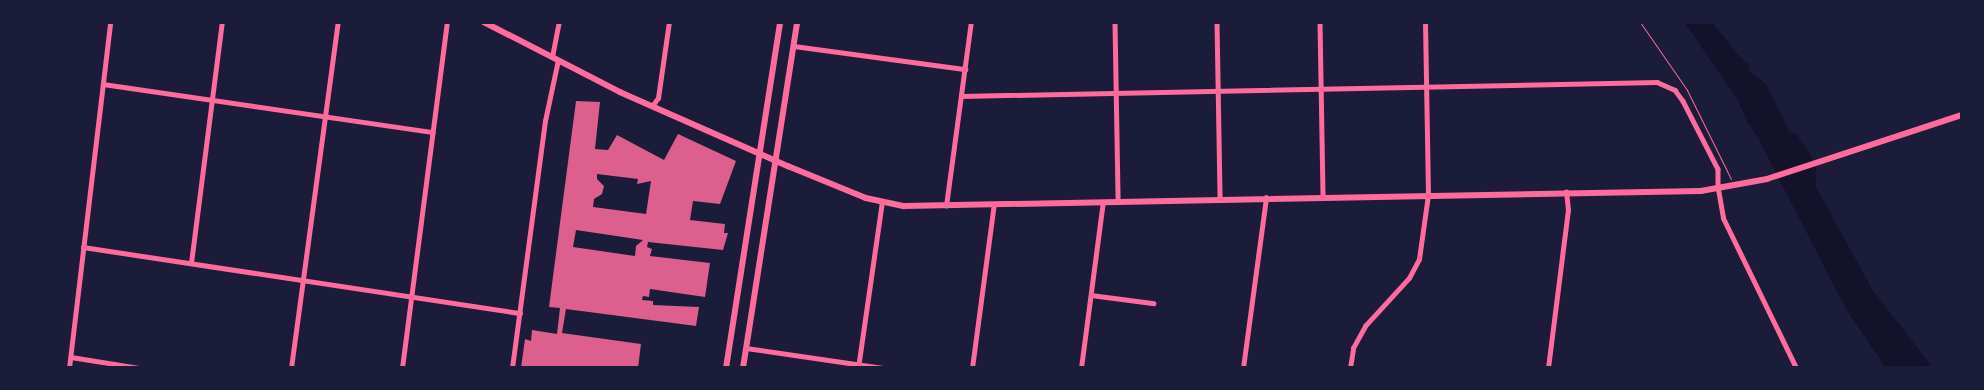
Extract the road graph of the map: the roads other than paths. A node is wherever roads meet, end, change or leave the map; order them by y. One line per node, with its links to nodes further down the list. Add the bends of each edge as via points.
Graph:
1 (110, 22): 18 (street)
2 (222, 22): 24 (street)
3 (338, 22): 27 (street)
4 (448, 22): 28 (street)
5 (484, 22): 16 (main road)
6 (558, 22): 16 (street)
7 (669, 22): 25 (street, via 658,98)
8 (780, 22): 29 (main road)
9 (797, 22): 15 (main road)
10 (971, 22): 17 (street)
11 (1115, 22): 22 (street)
12 (1218, 22): 21 (street)
13 (1320, 22): 20 (street)
14 (1425, 22): 19 (street)
15 (794, 46): 17 (street); 30 (main road)
16 (555, 59): 25 (main road); 48 (street)
17 (965, 69): 23 (street)
18 (103, 84): 24 (street); 42 (street)
19 (1427, 86): 20 (street); 31 (street, via 1657,82 1675,90 1683,101 1718,169); 33 (street)
20 (1322, 87): 21 (street); 34 (street)
21 (1219, 91): 22 (street); 36 (street)
22 (1116, 93): 23 (street); 37 (street)
23 (961, 96): 41 (street)
24 (213, 100): 27 (street); 43 (street)
25 (652, 106): 29 (main road)
26 (1962, 114): 31 (main road, via 1775,177)
27 (325, 116): 28 (street); 44 (street)
28 (433, 132): 46 (street)
29 (760, 154): 30 (main road); 57 (main road)
30 (776, 160): 38 (main road); 49 (main road)
31 (1718, 189): 32 (main road); 65 (street, via 1723,218)
32 (1566, 192): 33 (main road); 64 (street, via 1568,210)
33 (1428, 195): 34 (main road); 63 (street, via 1419,259 1409,278 1365,326 1353,348)
34 (1323, 197): 35 (main road)
35 (1266, 198): 36 (main road); 62 (street)
36 (1220, 199): 37 (main road)
37 (1118, 201): 39 (main road)
38 (882, 202): 41 (main road, via 904,206); 51 (street)
39 (1103, 202): 40 (main road); 45 (street)
40 (994, 204): 41 (main road); 60 (street)
41 (946, 206)
42 (83, 248): 43 (street); 50 (street)
43 (191, 263): 44 (street)
44 (303, 280): 46 (street); 54 (street)
45 (1091, 295): 47 (street); 61 (street)
46 (411, 296): 48 (street); 55 (street)
47 (1153, 303)
48 (520, 312): 56 (street)
49 (746, 348): 51 (street); 58 (main road)
50 (71, 357): 52 (street); 53 (street)
51 (859, 366): 59 (street)
52 (69, 368)
53 (140, 368)
54 (291, 368)
55 (402, 368)
56 (512, 368)
57 (726, 368)
58 (743, 368)
59 (883, 368)
60 (972, 368)
61 (1081, 368)
62 (1243, 368)
63 (1350, 368)
64 (1548, 368)
65 (1796, 368)

